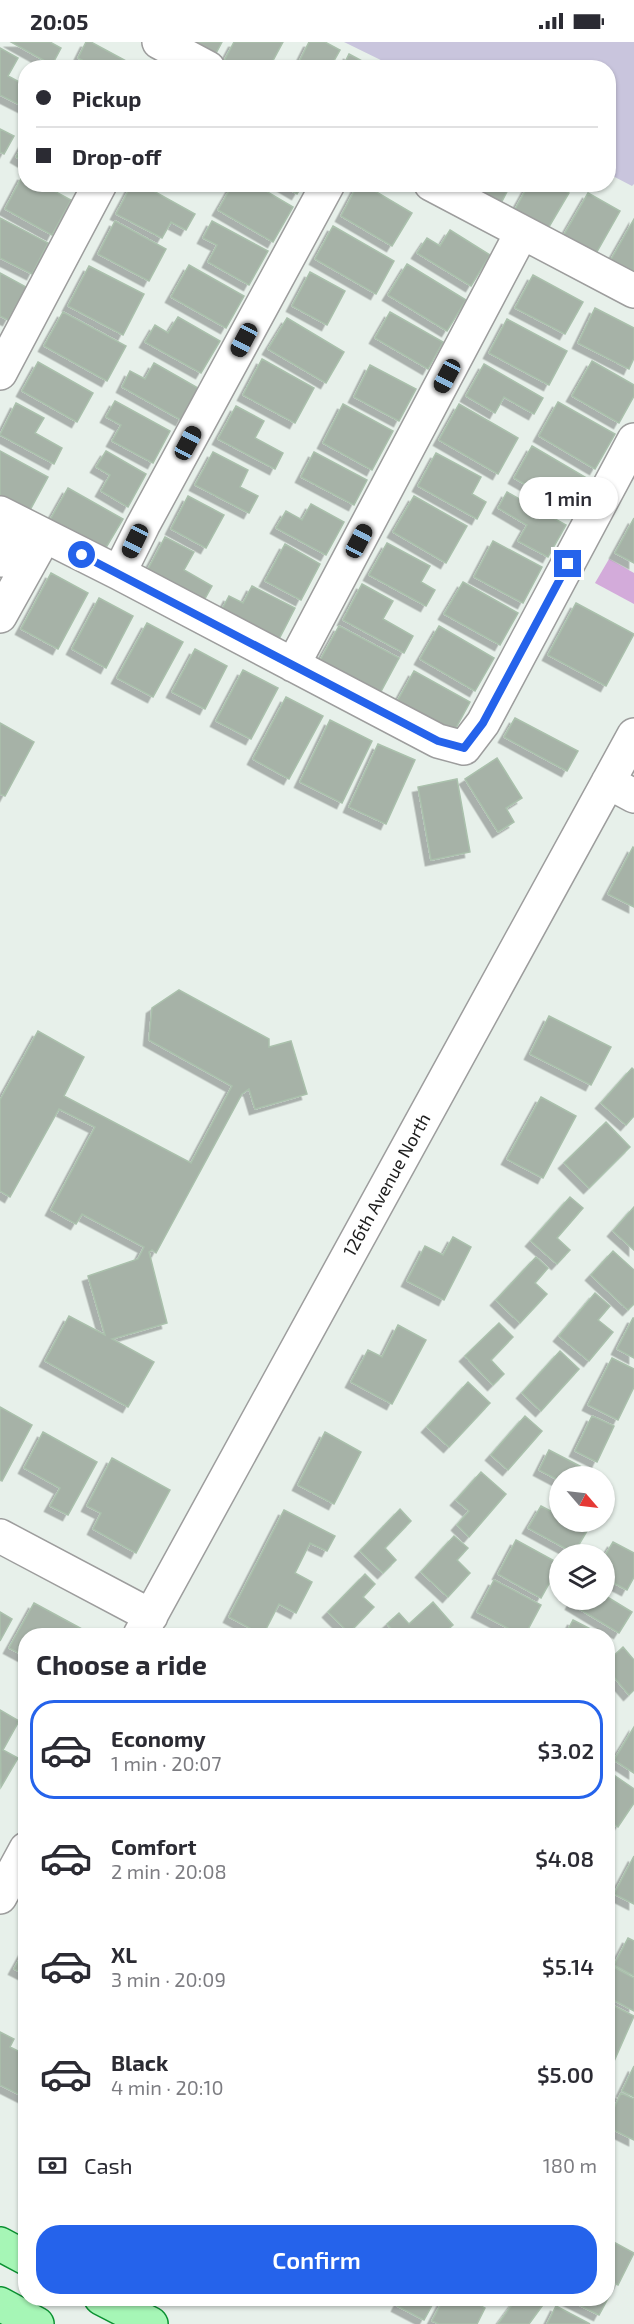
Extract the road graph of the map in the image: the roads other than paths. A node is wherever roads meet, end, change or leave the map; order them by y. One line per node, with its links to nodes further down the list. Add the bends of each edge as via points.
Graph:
1 (165, 53): 2 (street)
2 (185, 60)
3 (96, 192): 8 (street)
4 (324, 192): 12 (street)
5 (446, 192): 6 (street)
6 (522, 232): 7 (street); 14 (street)
7 (634, 291)
8 (0, 373)
9 (634, 440): 14 (street, via 483,723 464,748 438,741)
10 (21, 525): 11 (street); 12 (street); 13 (street)
11 (0, 560)
12 (119, 573): 14 (street)
13 (0, 616)
14 (293, 665)
15 (634, 735): 16 (street, 126th Avenue North)
16 (621, 789): 18 (street, 126th Avenue North)
17 (0, 1536): 18 (street)
18 (145, 1625)
19 (18, 1864): 20 (street)
20 (0, 1897)
21 (0, 2244): 22 (main road)
22 (18, 2254)
23 (0, 2304): 25 (main road)
24 (116, 2306): 26 (main road)
25 (37, 2324)
26 (151, 2324)

